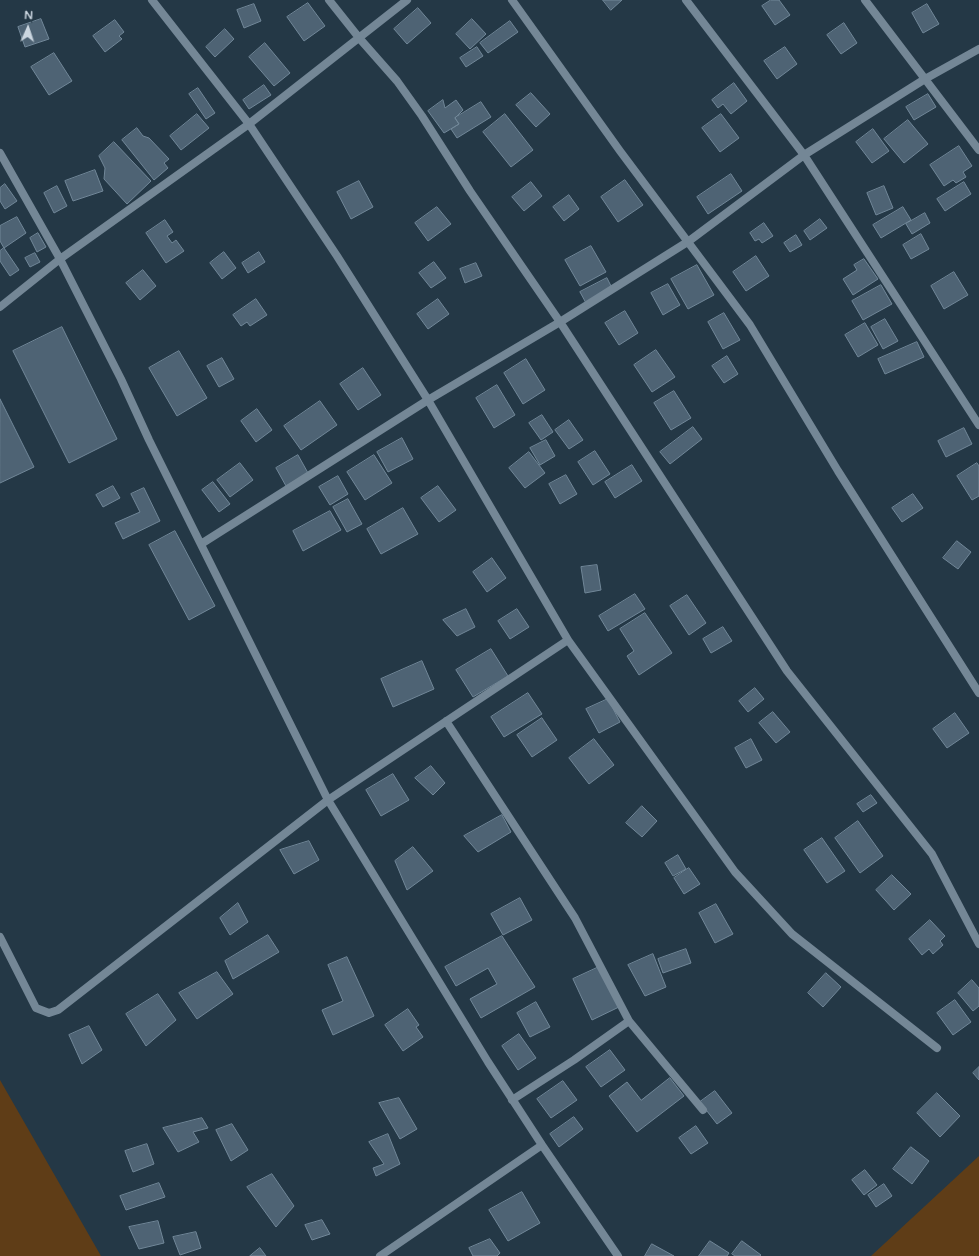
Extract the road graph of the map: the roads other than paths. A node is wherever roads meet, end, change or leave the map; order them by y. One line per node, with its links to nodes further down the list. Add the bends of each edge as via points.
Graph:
1 (152, 0): 10 (street)
2 (329, 0): 7 (street)
3 (407, 0): 7 (street)
4 (512, 0): 14 (street)
5 (686, 0): 13 (street)
6 (865, 0): 9 (street)
7 (360, 39): 10 (street); 17 (street, via 397,81)
8 (979, 49): 9 (street)
9 (925, 79): 11 (street); 13 (street)
10 (249, 124): 15 (street); 18 (street, via 337,256)
11 (979, 150)
12 (0, 153): 15 (street)
13 (804, 155): 14 (street); 19 (street)
14 (689, 242): 17 (street); 22 (street, via 750,325 838,471)
15 (60, 259): 16 (street); 20 (street)
16 (0, 307)
17 (560, 322): 18 (street); 26 (street, via 787,672 932,854)
18 (428, 400): 20 (street); 21 (street)
19 (979, 425)
20 (201, 544): 24 (street)
21 (568, 640): 23 (street); 28 (street, via 735,872 792,934)
22 (979, 693)
23 (446, 721): 24 (street); 27 (street, via 575,918)
24 (328, 800): 25 (street, via 58,1010 49,1013 36,1008); 29 (street)
25 (0, 938)
26 (979, 944)
27 (629, 1021): 29 (street); 30 (street)
28 (937, 1048)
29 (512, 1100): 31 (street)
30 (703, 1110)
31 (542, 1145): 32 (street); 33 (street)
32 (380, 1256)
33 (618, 1256)

